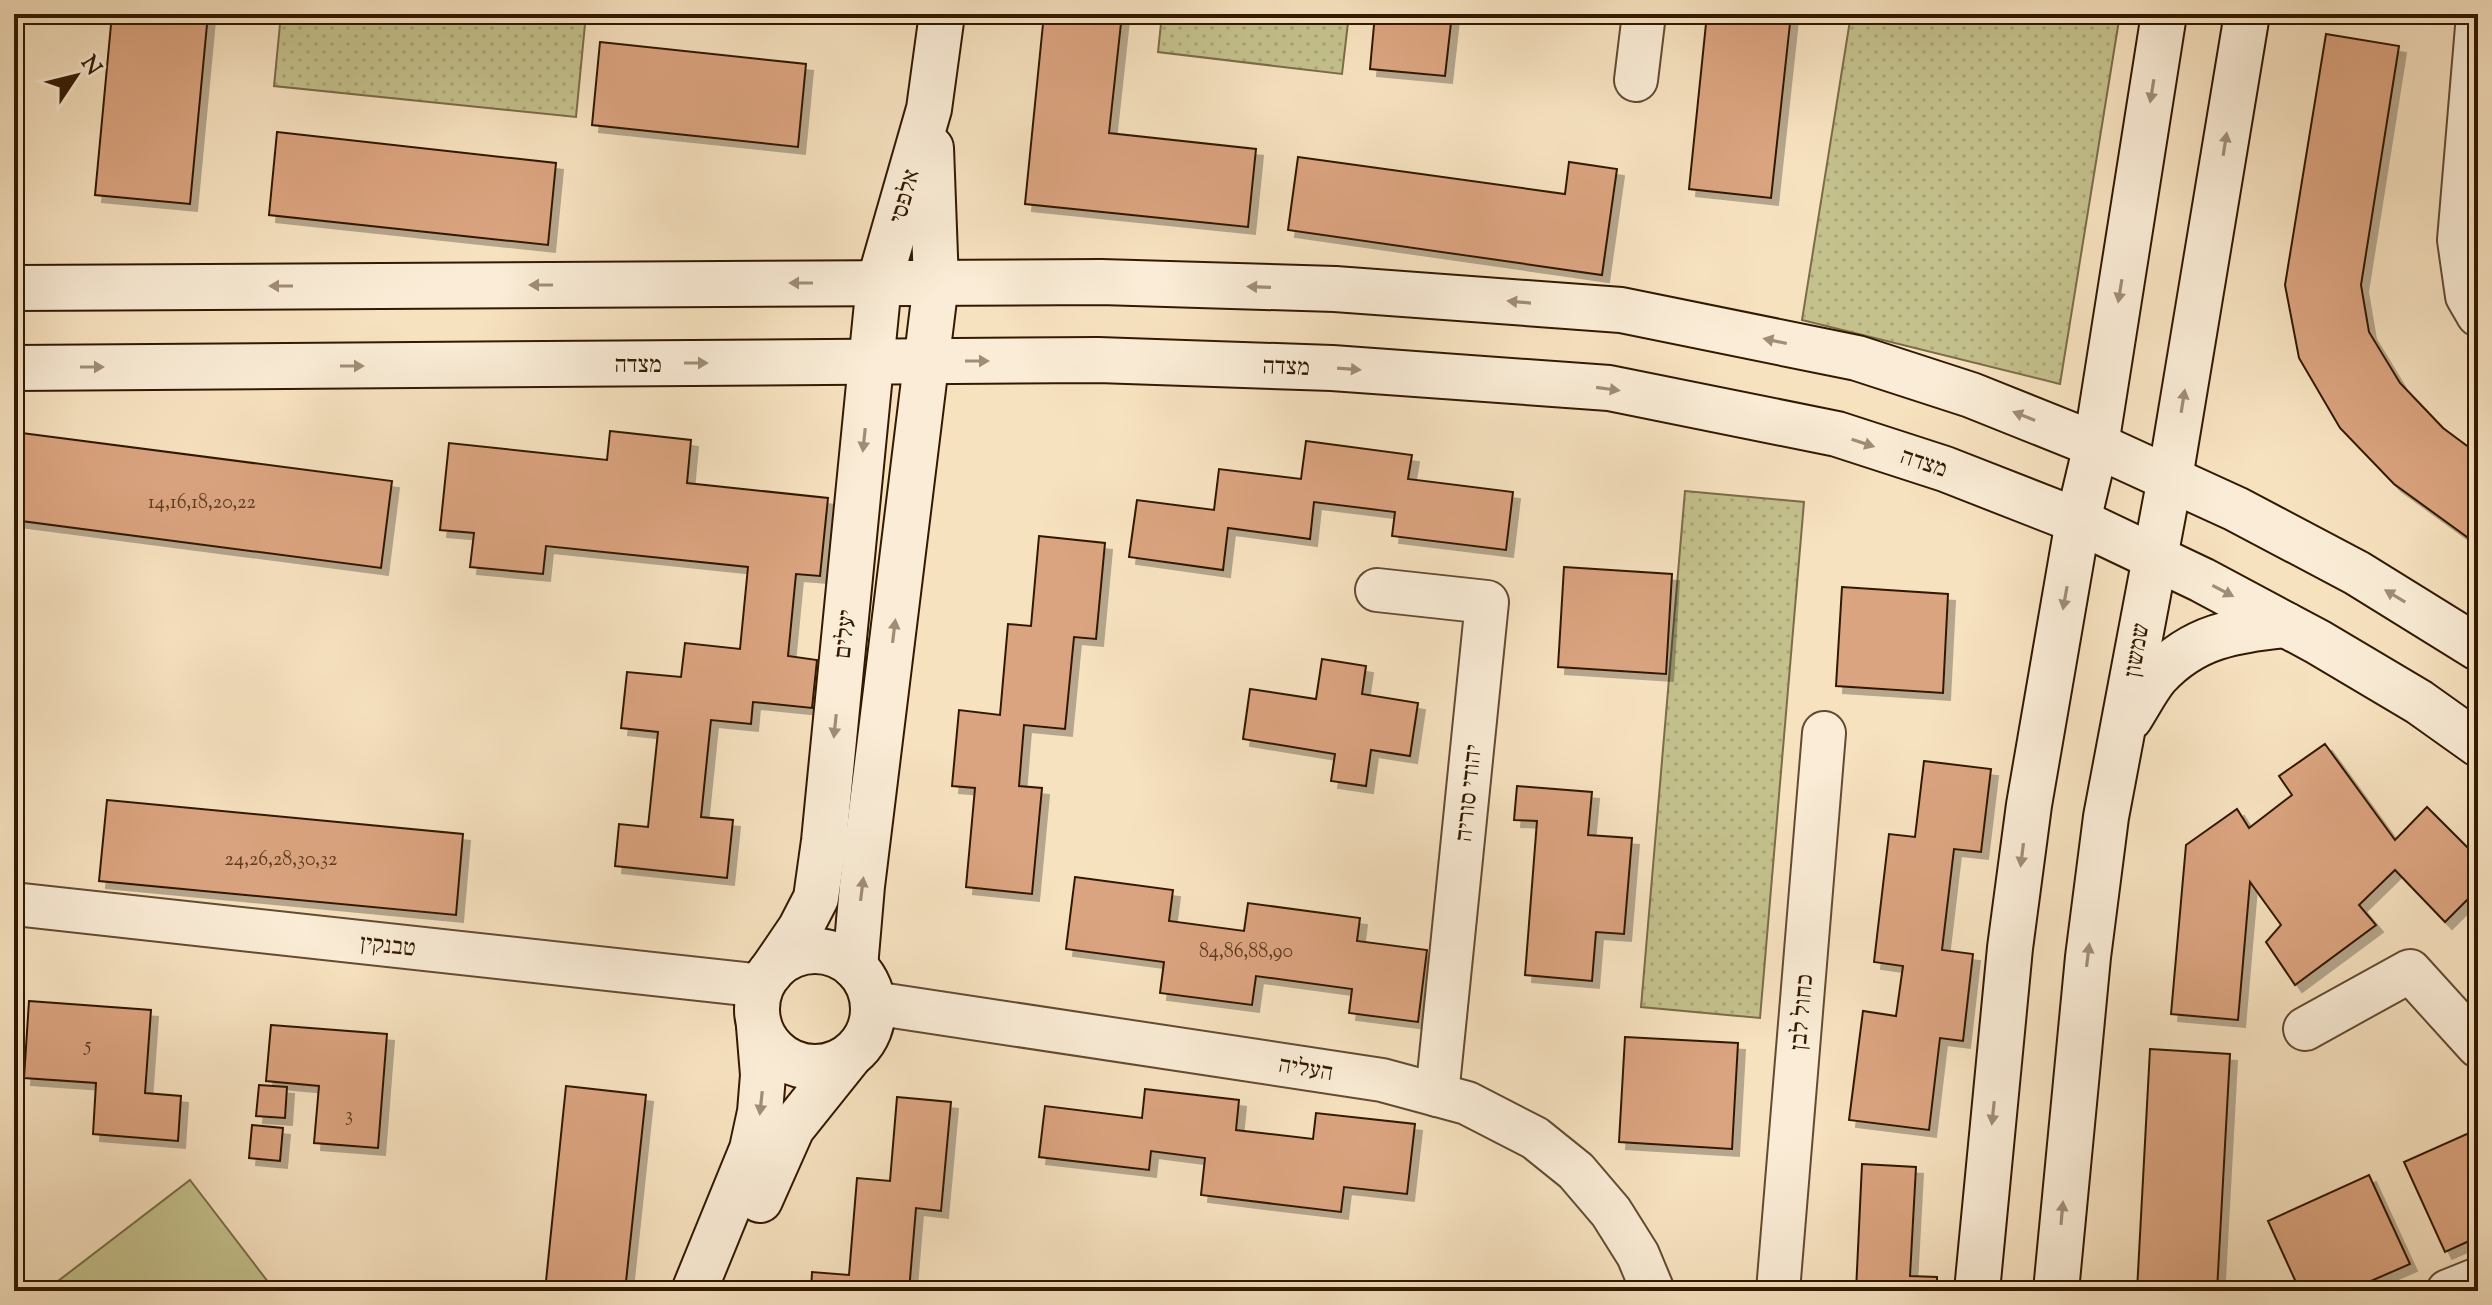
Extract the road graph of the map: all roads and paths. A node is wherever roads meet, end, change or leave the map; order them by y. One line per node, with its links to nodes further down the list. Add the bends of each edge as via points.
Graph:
1 (942, 14): 7 (main road, אלפסי)
2 (1644, 14): 6 (street)
3 (2164, 14): 15 (main road, one-way to 15)
4 (2247, 14): 16 (main road, שמשון, one-way to 4)
5 (2478, 15): 11 (street, via 2459,240 2467,296)
6 (1636, 80)
7 (929, 109): 8 (main road, אלפסי); 9 (main road, אלפסי)
8 (879, 283): 9 (main road); 10 (main road, one-way to 10); 13 (main road, יעלים)
9 (936, 283): 12 (main road, יעלים); 15 (main road, one-way to 9, via 1971,395 1857,358 1621,310 1321,289)
10 (14, 288)
11 (2478, 315)
12 (927, 361): 13 (main road, מצדה); 17 (main road, מצדה, one-way to 17, via 1332,368 1609,388 1837,434); 26 (main road, יעלים, one-way to 12, via 861,898)
13 (871, 362): 14 (main road, מצדה, one-way to 13); 27 (main road, יעלים, one-way to 27, via 816,898)
14 (14, 368)
15 (2096, 445): 16 (main road); 17 (main road)
16 (2170, 478): 18 (main road, שמשון); 21 (main road, one-way to 16, via 2357,573)
17 (2078, 521): 18 (main road, מצדה); 37 (main road, one-way to 37, via 2025,833)
18 (2153, 558): 20 (main road, מצדה, one-way to 20); 22 (main road, שמשון)
19 (1377, 590): 31 (street, יהודי סוריה, via 1487,602)
20 (2286, 625): 22 (main road, via 2227,632 2185,651 2156,677); 24 (main road, מצדה, via 2419,702)
21 (2478, 648)
22 (2122, 730): 38 (main road, שמשון, one-way to 22, via 2088,957)
23 (1824, 733): 36 (street, כחול לבן)
24 (2478, 744)
25 (14, 904): 27 (street, טבנקין)
26 (864, 985): 27 (main road, via 843,958 803,952 785,959); 30 (main road, via 872,1023); 31 (street, העליה, via 1382,1080)
27 (764, 995): 30 (main road, via 768,1044 787,1060 809,1067); 33 (main road, one-way to 33, via 763,1075 752,1149)
28 (2305, 1029): 29 (street, via 2410,971)
29 (2478, 1046)
30 (848, 1058): 34 (main road, via 792,1128)
31 (1437, 1095): 35 (street, העליה, via 1467,1103 1535,1138 1576,1171 1611,1212)
32 (2478, 1279): 39 (street)
33 (694, 1291)
34 (722, 1291)
35 (1653, 1291)
36 (1778, 1291)
37 (1977, 1291)
38 (2056, 1291)
39 (2448, 1291)

